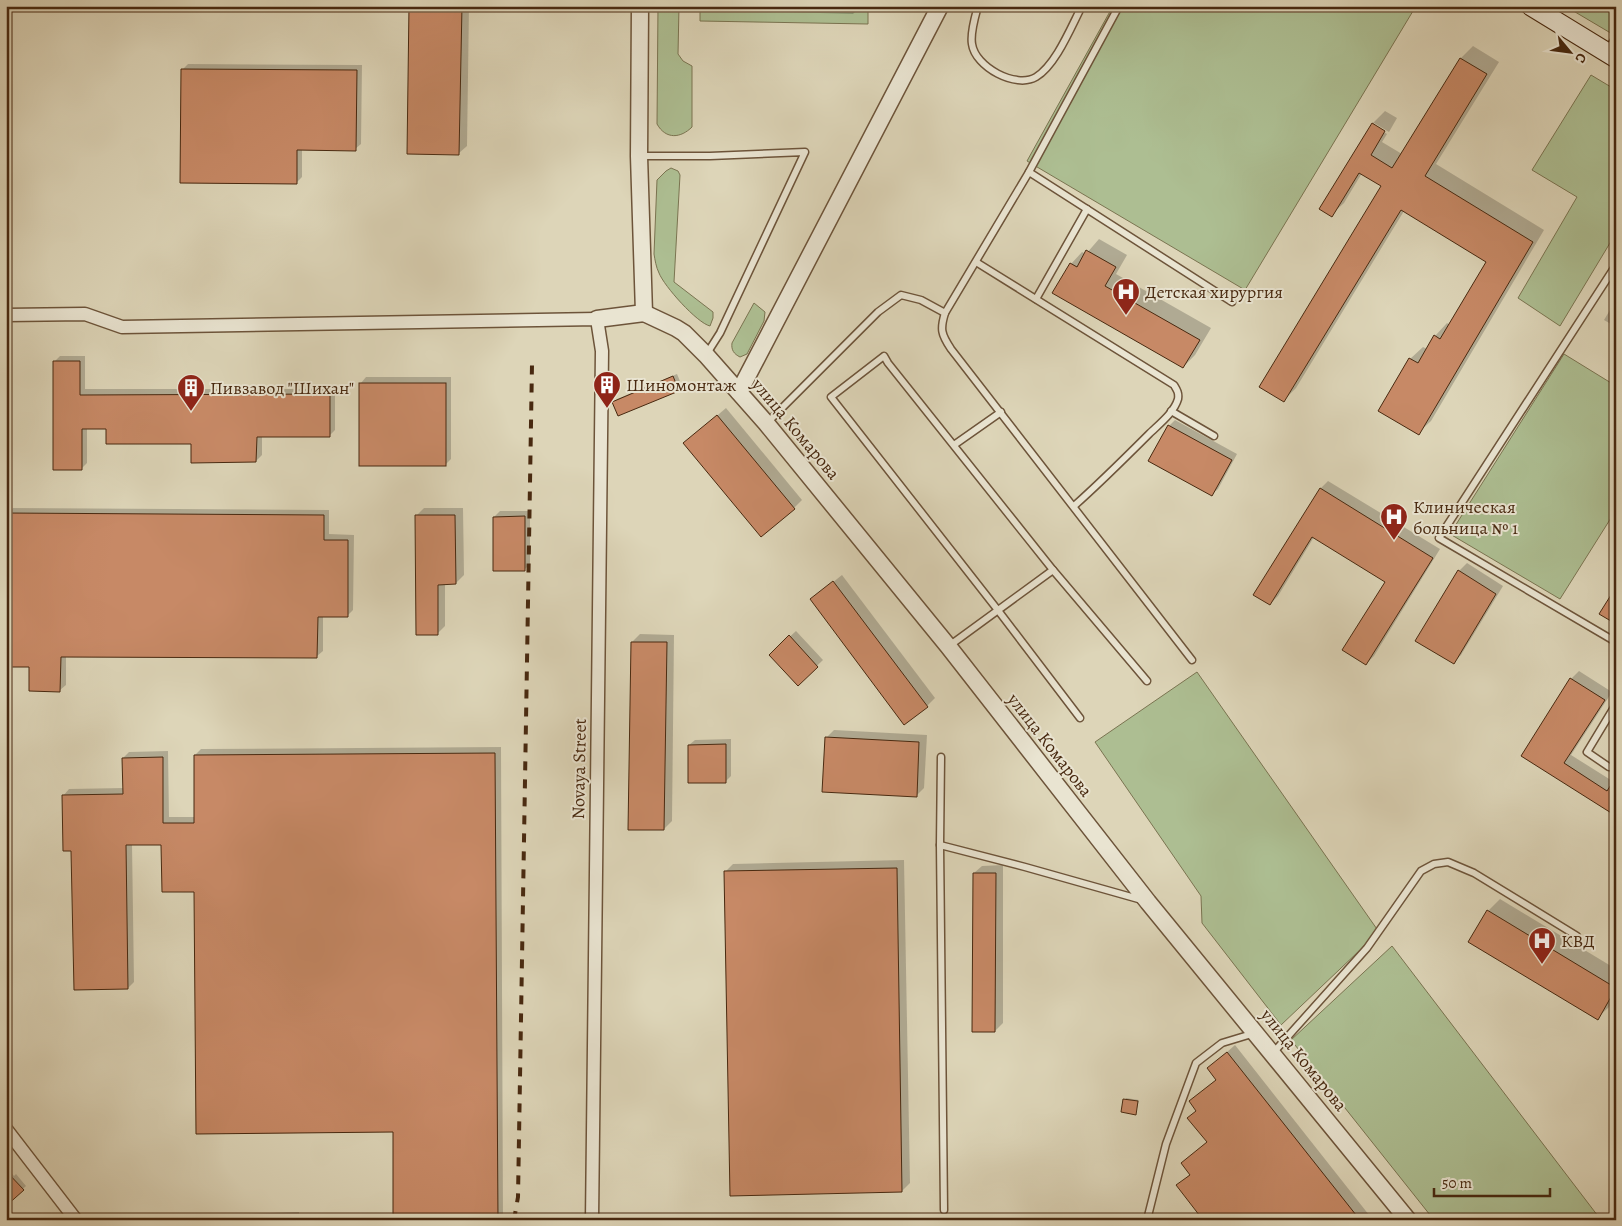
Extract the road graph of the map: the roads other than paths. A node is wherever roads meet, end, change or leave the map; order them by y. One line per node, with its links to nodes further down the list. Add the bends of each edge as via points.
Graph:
1 (640, 6): 8 (street)
2 (940, 6): 20 (street)
3 (978, 6): 4 (lane, via 972,33 975,54 997,73 1022,80 1036,77 1046,68)
4 (1082, 6)
5 (1119, 6): 9 (lane)
6 (1531, 6): 7 (main road)
7 (1612, 49)
8 (639, 156): 15 (street); 19 (lane, via 805,152 720,333)
9 (1029, 172): 10 (lane); 11 (lane)
10 (1087, 209): 13 (lane); 14 (lane)
11 (976, 262): 13 (lane); 16 (lane)
12 (1616, 265): 29 (lane, via 1439,538)
13 (1036, 299): 21 (lane, via 1174,385 1178,400)
14 (1232, 302)
15 (644, 313): 18 (street); 19 (street, улица Комарова, via 676,328)
16 (946, 313): 22 (lane, via 941,325 943,336); 23 (lane, via 922,300 901,295 878,312)
17 (6, 315): 18 (street, via 85,314 122,327)
18 (597, 319): 45 (street, Novaya Street, via 602,351)
19 (706, 355): 20 (street, улица Комарова)
20 (739, 392): 23 (street, улица Комарова)
21 (1171, 411): 24 (lane); 26 (lane)
22 (1001, 412): 25 (lane); 26 (lane)
23 (766, 423): 30 (street, улица Комарова)
24 (1214, 436)
25 (954, 445): 27 (lane); 28 (lane, via 884,356 831,397)
26 (1074, 506): 31 (lane)
27 (1053, 570): 28 (lane); 32 (lane)
28 (997, 609): 30 (lane); 34 (lane)
29 (1616, 642)
30 (948, 646): 38 (street, улица Комарова)
31 (1192, 660)
32 (1147, 681)
33 (1616, 704): 36 (lane, via 1586,752)
34 (1080, 718)
35 (941, 757): 37 (lane)
36 (1610, 767)
37 (940, 845): 38 (lane); 43 (lane)
38 (1148, 902): 40 (street, улица Комарова)
39 (1577, 936): 41 (lane, via 1474,873 1448,862 1434,864 1421,871 1367,948)
40 (1256, 1033): 41 (street, улица Комарова); 46 (lane, via 1222,1043 1196,1063 1166,1144)
41 (1272, 1053): 47 (street, улица Комарова)
42 (6, 1129): 44 (street)
43 (944, 1210)
44 (76, 1220)
45 (592, 1220)
46 (1147, 1220)
47 (1408, 1220)

